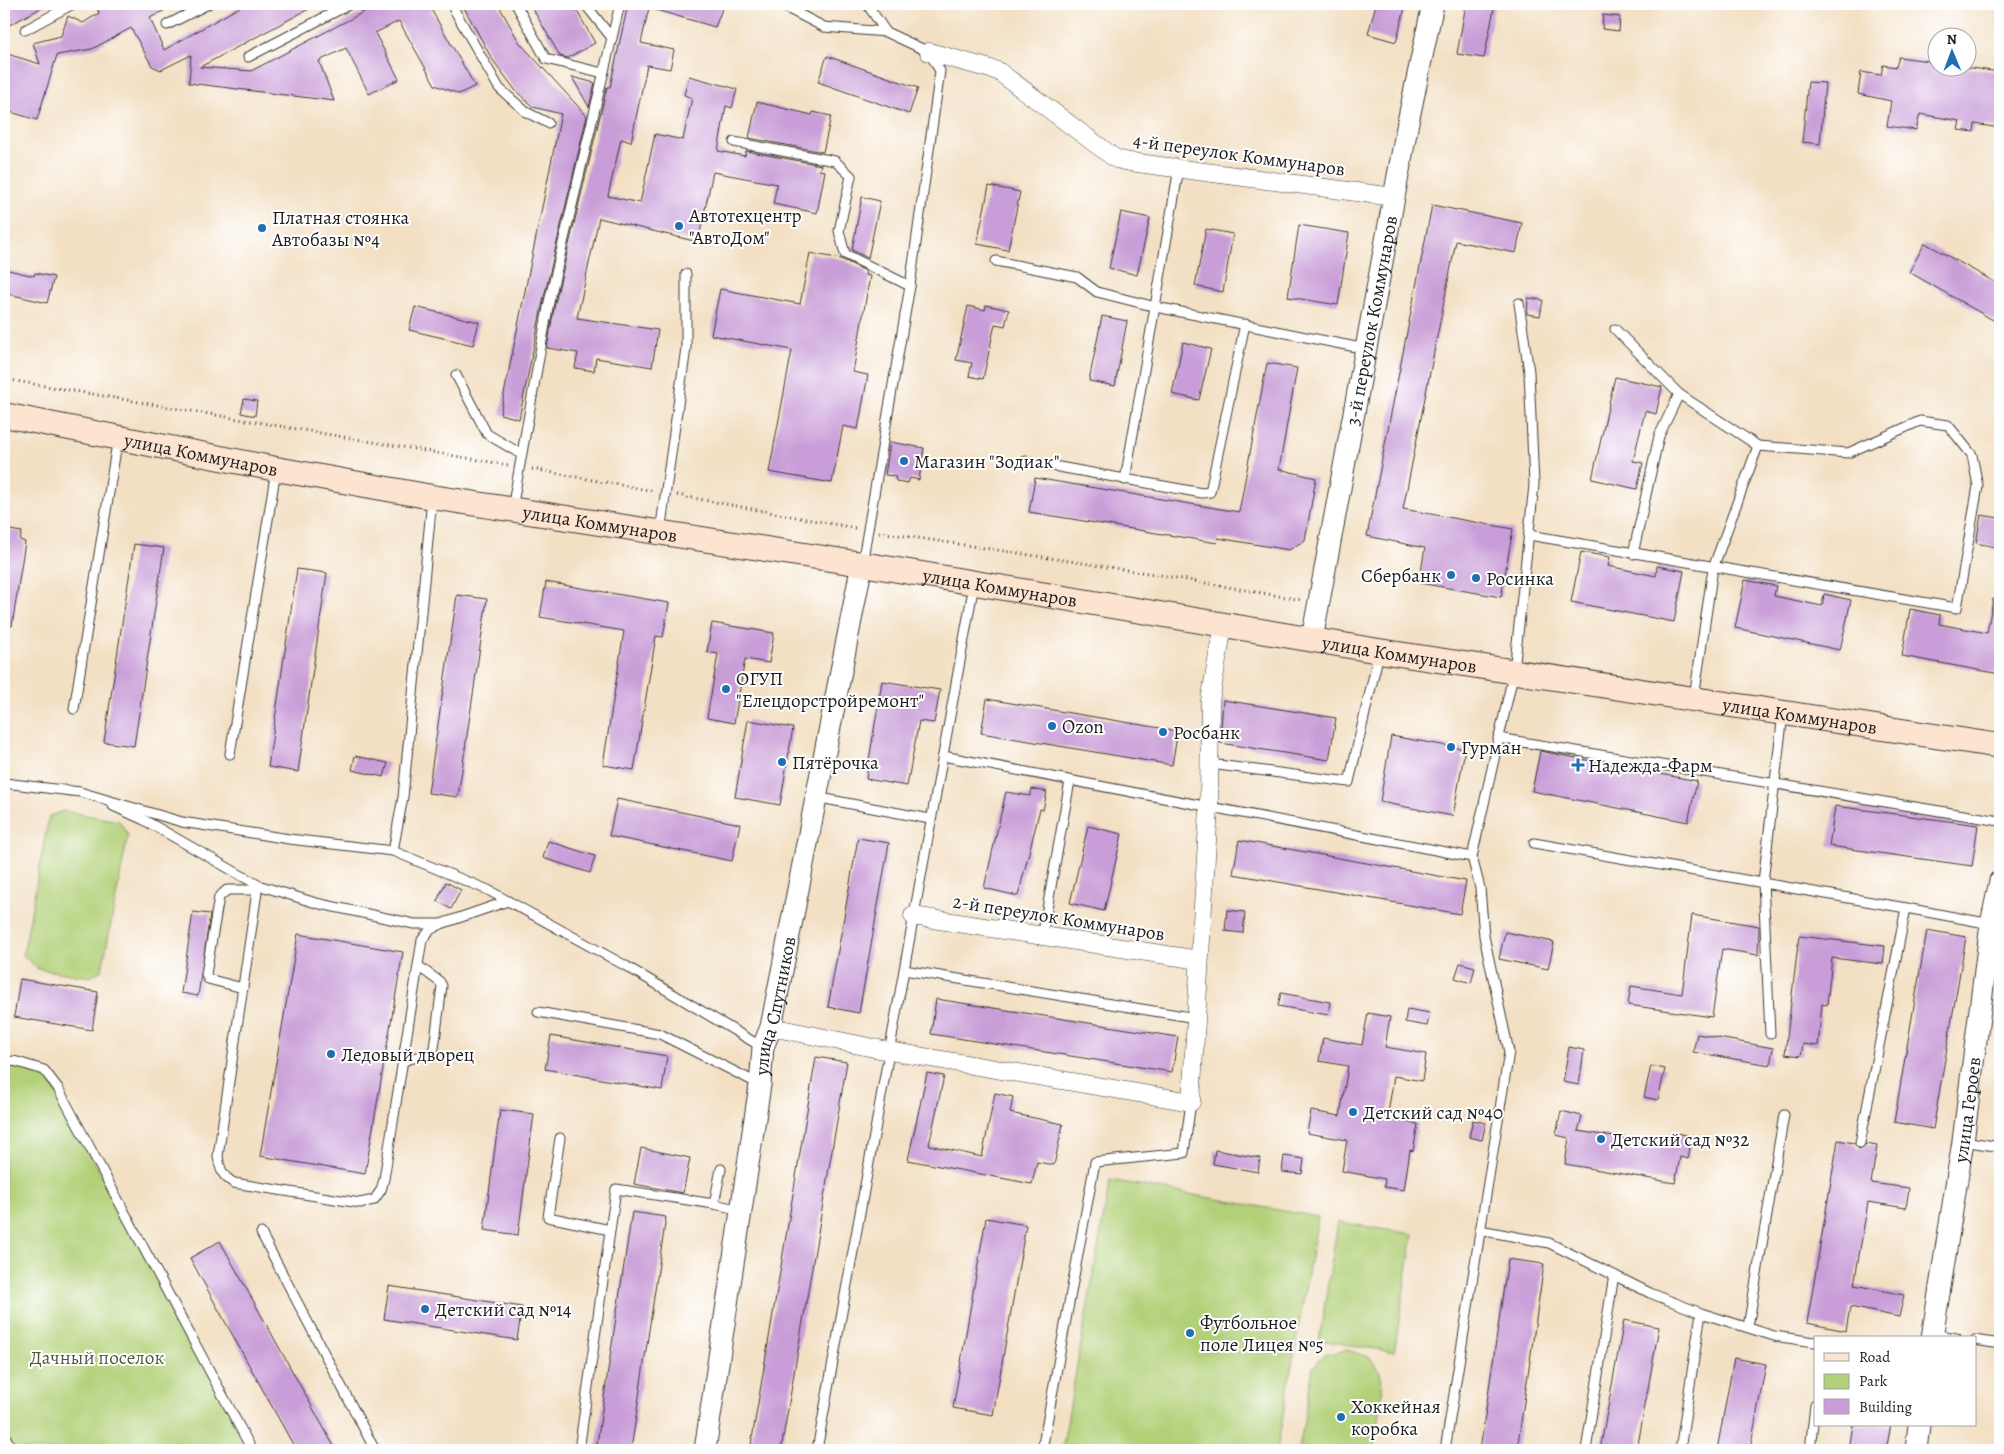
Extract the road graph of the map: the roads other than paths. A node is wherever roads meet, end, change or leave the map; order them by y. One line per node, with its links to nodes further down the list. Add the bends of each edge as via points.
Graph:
1 (73, 4): 12 (lane)
2 (208, 4): 11 (lane)
3 (350, 4): 16 (lane)
4 (451, 4): 18 (lane, via 499,88 526,112)
5 (516, 4): 17 (lane, via 546,59)
6 (585, 4): 14 (lane)
7 (620, 4): 14 (lane)
8 (779, 4): 13 (lane, via 824,27)
9 (867, 4): 13 (lane)
10 (1433, 4): 21 (street, 3-й переулок Коммунаров)
11 (167, 25)
12 (25, 30)
13 (886, 32): 15 (lane)
14 (612, 38): 17 (lane)
15 (928, 52): 20 (street, 4-й переулок Коммунаров, via 998,71 1116,158); 24 (lane, via 940,72)
16 (248, 57)
17 (603, 74): 35 (lane, via 549,302)
18 (548, 122)
19 (734, 142): 24 (lane, via 835,161 851,176 839,231 845,254)
20 (1179, 168): 21 (street, 4-й переулок Коммунаров); 26 (lane)
21 (1394, 197): 29 (street, 3-й переулок Коммунаров)
22 (996, 261): 26 (lane, via 1077,276 1097,292)
23 (686, 274): 41 (lane, via 686,348)
24 (910, 286): 44 (lane)
25 (1519, 302): 42 (lane, via 1529,372 1534,485)
26 (1156, 307): 27 (lane); 38 (lane)
27 (1246, 324): 29 (lane); 38 (lane, via 1210,492)
28 (1615, 329): 31 (lane)
29 (1366, 349): 48 (street, 3-й переулок Коммунаров)
30 (456, 375): 35 (lane, via 487,434)
31 (1679, 394): 34 (lane); 43 (lane, via 1659,436)
32 (4, 415): 33 (main road, улица Коммунаров)
33 (118, 437): 37 (main road, улица Коммунаров); 52 (lane)
34 (1758, 446): 45 (lane); 45 (lane, via 1848,453 1920,421 1948,425 1972,455 1978,486 1957,608)
35 (521, 454): 40 (lane)
36 (1026, 461): 38 (lane)
37 (276, 469): 39 (main road, улица Коммунаров); 56 (lane)
38 (1125, 480)
39 (432, 497): 40 (main road, улица Коммунаров); 68 (lane, via 404,796)
40 (512, 510): 41 (main road, улица Коммунаров)
41 (660, 532): 44 (main road, улица Коммунаров)
42 (1529, 535): 43 (lane); 50 (lane)
43 (1633, 554): 45 (lane)
44 (862, 564): 46 (main road, улица Коммунаров); 63 (street, улица Спутников)
45 (1713, 568): 51 (lane)
46 (974, 584): 47 (main road, улица Коммунаров); 57 (lane)
47 (1223, 626): 48 (main road, улица Коммунаров); 58 (street, via 1210,701)
48 (1312, 639): 49 (main road, улица Коммунаров)
49 (1379, 652): 50 (main road, улица Коммунаров); 58 (lane, via 1349,782)
50 (1514, 671): 51 (main road, улица Коммунаров); 54 (lane)
51 (1694, 698): 53 (main road, улица Коммунаров)
52 (74, 709)
53 (1783, 714): 55 (main road, улица Коммунаров); 61 (lane)
54 (1498, 738): 61 (lane); 69 (lane)
55 (2000, 746)
56 (230, 754)
57 (943, 756): 59 (lane); 65 (lane)
58 (1210, 764): 64 (street)
59 (1070, 781): 64 (lane); 78 (lane)
60 (4, 783): 62 (lane)
61 (1774, 785): 66 (lane); 71 (lane)
62 (80, 792): 68 (lane, via 182,822); 72 (lane, via 144,820)
63 (815, 796): 65 (lane); 85 (street, улица Спутников)
64 (1209, 808): 69 (lane); 79 (street)
65 (930, 819): 75 (lane)
66 (2000, 821)
67 (1534, 843): 71 (lane)
68 (393, 851): 73 (lane)
69 (1472, 857): 102 (lane, via 1480,888 1484,936 1509,1052)
70 (2000, 881): 77 (street, улица Героев)
71 (1763, 882): 74 (lane); 86 (lane)
72 (258, 888): 76 (lane, via 414,924); 82 (lane); 82 (lane, via 228,890 219,897 206,974 208,979)
73 (508, 901): 76 (lane); 87 (lane)
74 (1906, 908): 77 (lane); 96 (lane)
75 (913, 916): 78 (street, 2-й переулок Коммунаров); 81 (lane)
76 (441, 924): 80 (lane, via 422,940)
77 (1992, 924): 95 (street, улица Героев)
78 (1042, 937): 79 (street, 2-й переулок Коммунаров)
79 (1199, 960): 84 (street)
80 (418, 966): 89 (lane); 89 (lane, via 442,986 434,1048 431,1053)
81 (904, 970): 84 (lane); 88 (lane)
82 (243, 988): 89 (lane, via 218,1156 222,1173 234,1183 360,1204 374,1200 382,1190)
83 (538, 1012): 91 (lane, via 660,1034)
84 (1196, 1018): 92 (street)
85 (771, 1027): 87 (street, улица Спутников); 88 (street)
86 (1770, 1034)
87 (763, 1047): 91 (street, улица Спутников)
88 (889, 1051): 92 (street); 119 (lane)
89 (403, 1061)
90 (4, 1063): 115 (lane, via 14,1061 44,1070 58,1088)
91 (760, 1085): 100 (street, улица Спутников)
92 (1191, 1102): 120 (lane, via 1184,1153 1095,1162)
93 (1784, 1115): 106 (lane)
94 (560, 1138): 101 (lane, via 548,1217)
95 (1964, 1141): 97 (lane); 107 (street, улица Героев)
96 (1860, 1143)
97 (2000, 1147)
98 (721, 1168): 99 (lane)
99 (714, 1204): 100 (lane); 101 (lane, via 616,1189)
100 (741, 1210): 118 (street, улица Спутников)
101 (610, 1230): 117 (lane)
102 (1480, 1230): 104 (lane, via 1549,1243); 121 (lane)
103 (261, 1233): 116 (lane)
104 (1614, 1275): 105 (lane); 122 (lane)
105 (1701, 1313): 106 (lane); 123 (lane)
106 (1748, 1327): 109 (lane, via 1774,1336)
107 (1932, 1336)
108 (1976, 1340): 110 (lane)
109 (1814, 1342)
110 (2000, 1344)
111 (1814, 1414): 124 (lane)
112 (1919, 1426): 125 (street)
113 (4, 1434): 114 (lane)
114 (12, 1450)
115 (252, 1450)
116 (375, 1450)
117 (579, 1450)
118 (706, 1450)
119 (817, 1450)
120 (1042, 1450)
121 (1445, 1450)
122 (1586, 1450)
123 (1680, 1450)
124 (1810, 1450)
125 (1916, 1450)

